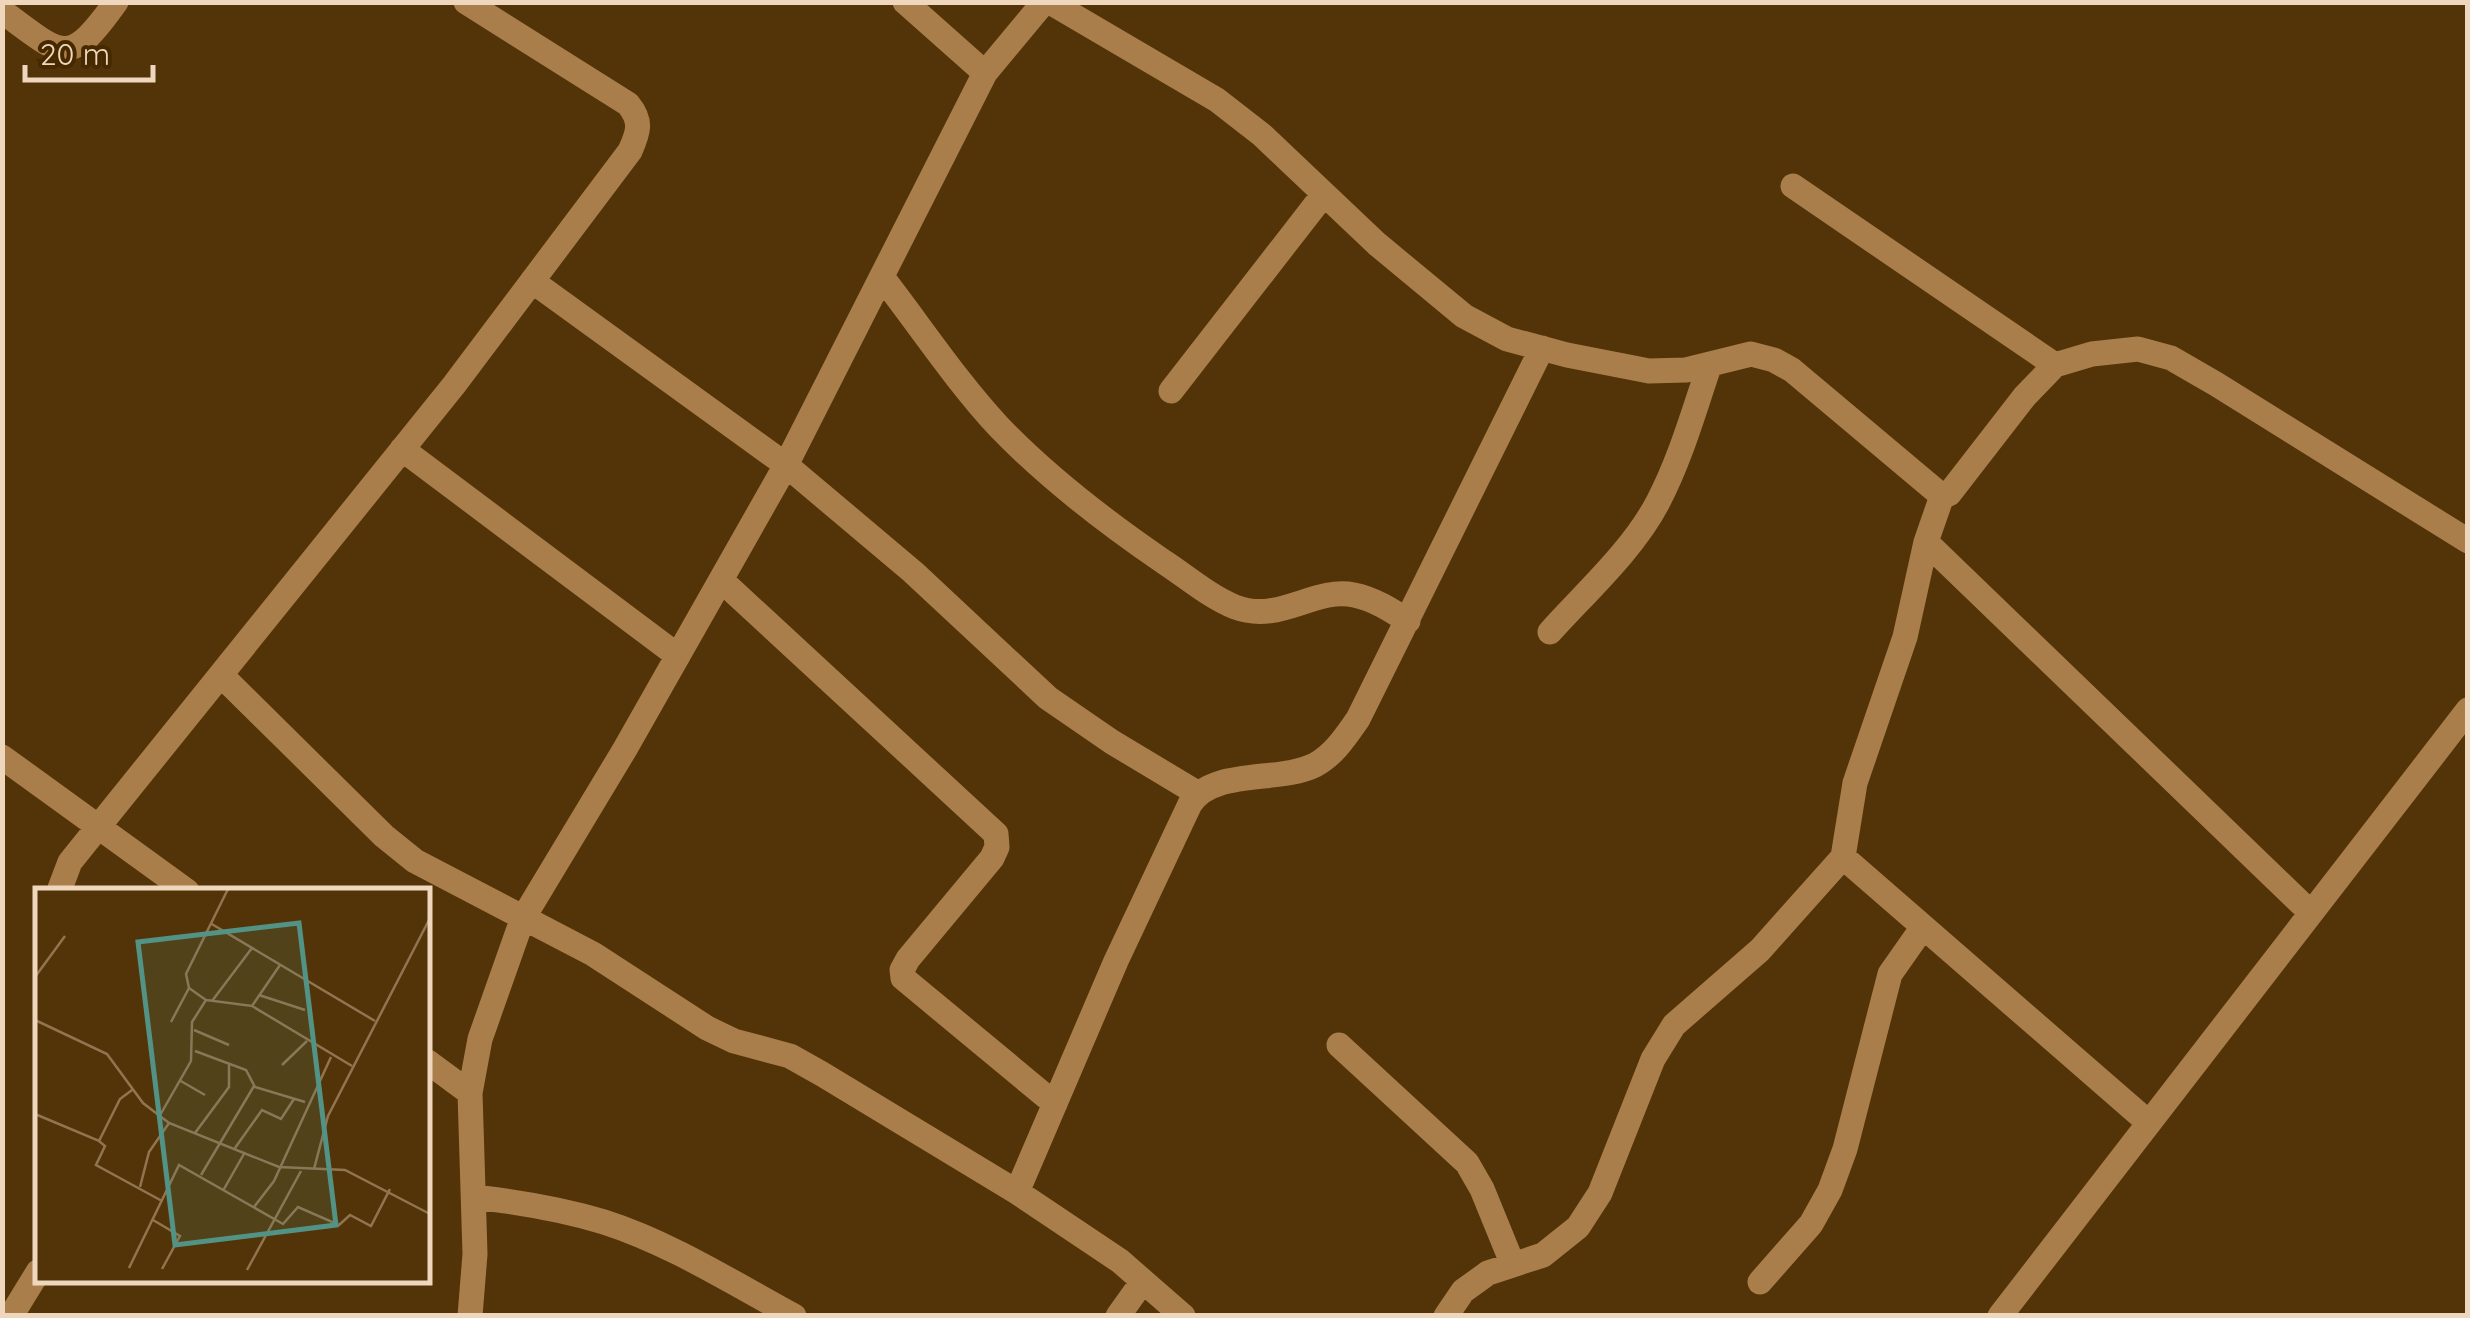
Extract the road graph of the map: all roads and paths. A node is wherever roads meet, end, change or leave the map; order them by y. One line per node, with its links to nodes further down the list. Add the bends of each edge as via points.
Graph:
1 (116, 2): 5 (street, via 75,49 45,43)
2 (466, 2): 10 (street, via 628,104 638,117 630,151)
3 (905, 2): 6 (street)
4 (1047, 2): 6 (street); 8 (street, via 1216,100)
5 (2, 11)
6 (985, 73): 9 (street)
7 (1793, 186): 13 (street)
8 (1324, 194): 11 (street, via 1464,316); 14 (street)
9 (882, 277): 16 (street); 21 (street, via 999,426 1128,537 1212,595 1263,612 1350,594)
10 (532, 281): 15 (street); 16 (street)
11 (1542, 348): 12 (street, via 1649,371); 21 (street)
12 (1710, 364): 17 (street, via 1751,354 1792,370); 22 (street, via 1657,505)
13 (2055, 365): 17 (street); 18 (street, via 2138,348 2171,358)
14 (1171, 391)
15 (402, 449): 23 (street); 24 (street)
16 (786, 465): 20 (street); 27 (street, via 1048,698)
17 (1942, 496): 19 (street)
18 (2468, 541)
19 (1926, 542): 29 (street, via 1906,637 1855,783); 32 (street)
20 (721, 580): 23 (street); 38 (street, via 996,834 992,858 908,960 903,978)
21 (1408, 621): 27 (street, via 1335,750 1314,765)
22 (1550, 632)
23 (678, 656): 33 (street)
24 (221, 675): 28 (street); 33 (street, via 384,836 415,861)
25 (2468, 710): 32 (street)
26 (2, 756): 28 (street)
27 (1197, 793): 38 (street)
28 (98, 828): 30 (street, via 70,862); 31 (street)
29 (1842, 857): 34 (street); 42 (street, via 1760,950 1674,1025 1653,1059 1600,1193 1578,1227 1543,1255)
30 (60, 888)
31 (184, 888)
32 (2310, 912): 39 (street)
33 (522, 920): 37 (street, via 480,1040); 40 (street, via 593,954 707,1028 790,1056)
34 (1924, 927): 39 (street); 45 (street, via 1890,974 1830,1190 1811,1224)
35 (1340, 1045): 42 (street, via 1468,1162)
36 (430, 1063): 37 (street)
37 (470, 1093): 41 (street)
38 (1055, 1104): 40 (street)
39 (2149, 1123): 52 (street)
40 (1017, 1192): 44 (street)
41 (474, 1197): 47 (street); 48 (street, via 608,1223)
42 (1513, 1266): 51 (street, via 1488,1273)
43 (35, 1277): 46 (street)
44 (1143, 1281): 49 (street); 50 (street)
45 (1760, 1282)
46 (11, 1316)
47 (470, 1316)
48 (794, 1316)
49 (1118, 1316)
50 (1183, 1316)
51 (1446, 1316)
52 (2000, 1316)

